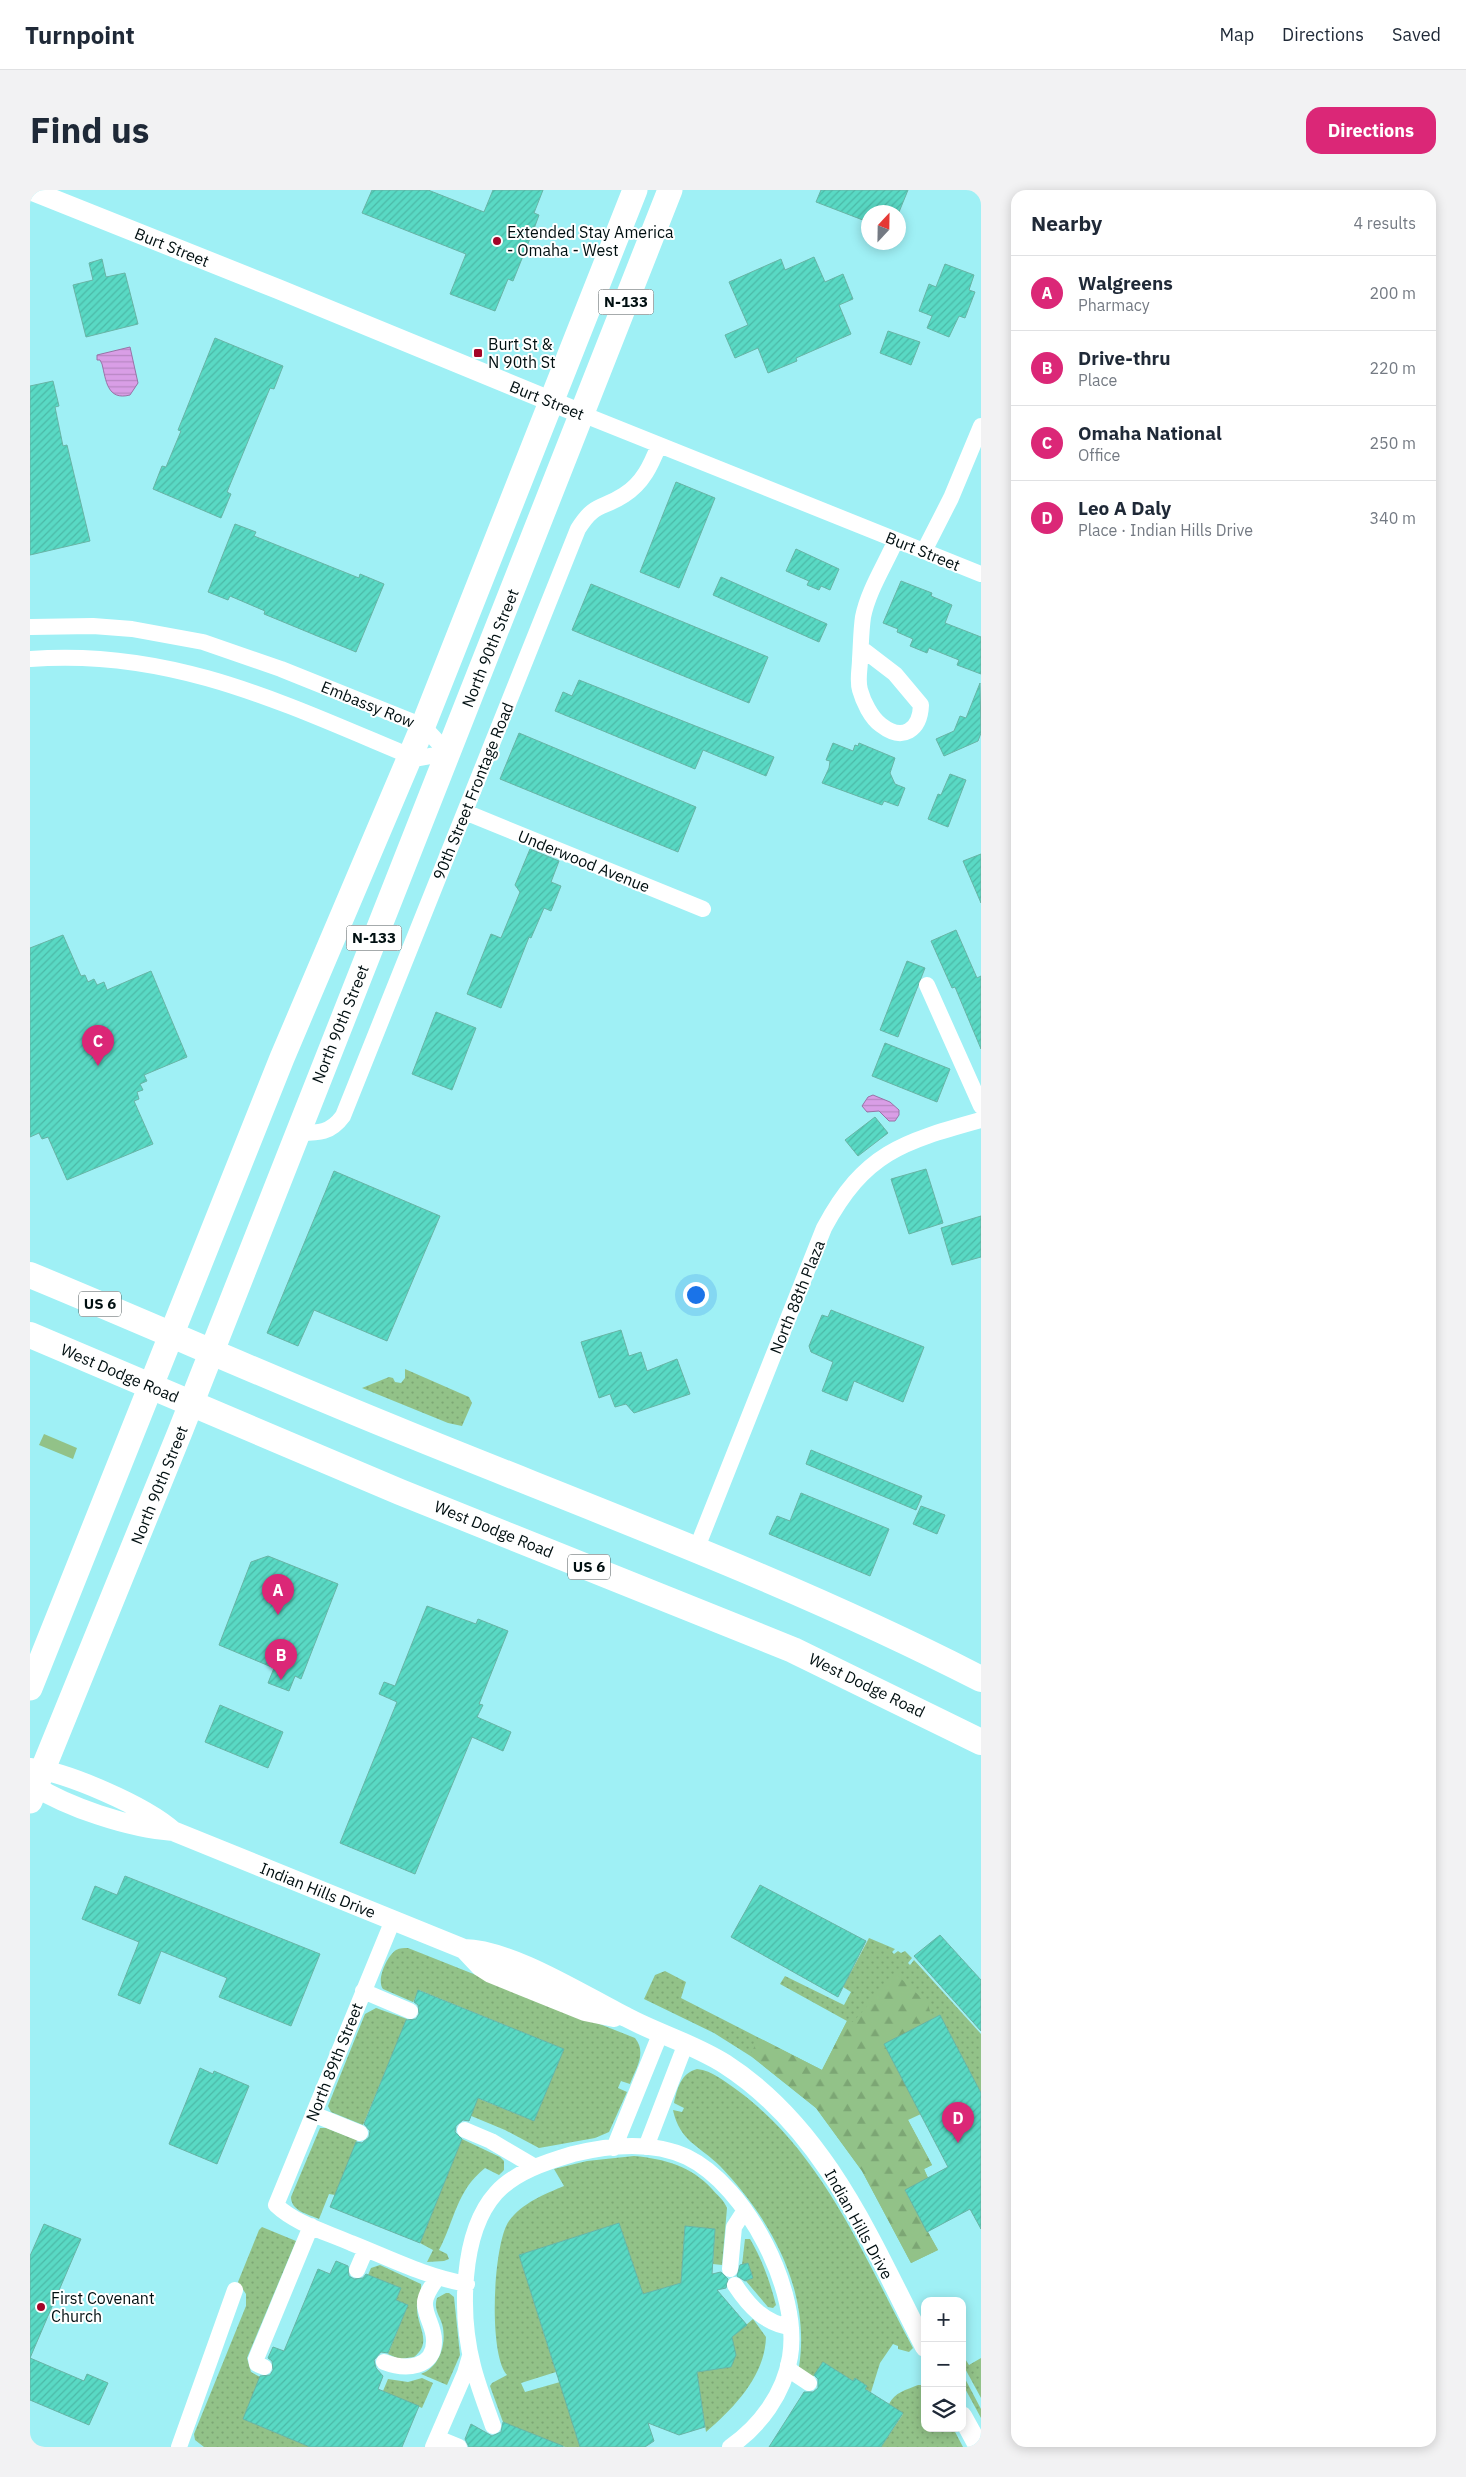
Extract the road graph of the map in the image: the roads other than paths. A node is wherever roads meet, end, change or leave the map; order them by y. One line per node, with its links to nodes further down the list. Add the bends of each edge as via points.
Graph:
1 (30, 190): 4 (street, Burt Street)
2 (636, 190): 4 (main road, North 90th Street / N-133)
3 (670, 190): 5 (main road, North 90th Street / N-133)
4 (551, 402): 5 (street, Burt Street); 14 (main road, North 90th Street / N-133)
5 (582, 414): 7 (street, Burt Street); 15 (main road, North 90th Street / N-133)
6 (981, 426): 9 (street, via 952,498)
7 (659, 445): 8 (street, Burt Street); 17 (street, 90th Street Frontage Road, via 650,467 633,488 598,506 578,529)
8 (896, 540): 9 (street, Burt Street); 12 (street, via 867,602)
9 (924, 551): 10 (street, Burt Street)
10 (981, 574)
11 (30, 627): 14 (street, Embassy Row, via 123,628 203,642 281,669)
12 (861, 648): 12 (street, via 858,683 868,709 880,725 892,732 909,732 917,726 921,705 894,674)
13 (30, 659): 16 (street, Embassy Row, via 89,657 124,660 193,673 268,698)
14 (423, 726): 15 (street, Embassy Row); 16 (main road, North 90th Street / N-133)
15 (448, 753): 16 (street, Embassy Row, via 419,758); 22 (main road, North 90th Street / N-133)
16 (410, 756): 24 (main road, North 90th Street / N-133, via 282,1058)
17 (465, 812): 18 (street, Underwood Avenue); 22 (street, 90th Street Frontage Road, via 343,1116 330,1130 320,1134)
18 (703, 909)
19 (927, 985): 20 (street)
20 (981, 1106)
21 (981, 1120): 29 (street, North 88th Plaza, via 895,1148 860,1175 836,1207 824,1228)
22 (296, 1133): 26 (main road, North 90th Street / N-133)
23 (30, 1275): 24 (highway, US 6)
24 (171, 1334): 26 (highway, US 6); 27 (main road, North 90th Street / N-133)
25 (30, 1335): 27 (highway, West Dodge Road / US 6)
26 (212, 1351): 28 (main road, North 90th Street / N-133); 29 (highway, US 6, via 399,1431)
27 (150, 1385): 28 (highway, West Dodge Road / US 6); 31 (main road, North 90th Street)
28 (192, 1403): 32 (highway, West Dodge Road / US 6, via 400,1492 794,1650); 33 (main road, North 90th Street)
29 (696, 1550): 30 (highway, US 6)
30 (981, 1679)
31 (30, 1688)
32 (981, 1742)
33 (34, 1782): 34 (street, Indian Hills Drive, via 129,1825 173,1831)
34 (393, 1920): 35 (street, North 89th Street); 37 (street, Indian Hills Drive, via 464,1949 486,1970 540,1994 600,2015 627,2018)
35 (363, 1991): 36 (street); 39 (street, North 89th Street)
36 (410, 2011)
37 (661, 2032): 38 (street, Indian Hills Drive); 43 (street)
38 (686, 2043): 42 (street); 55 (street, Indian Hills Drive, via 725,2064 759,2090 826,2162 853,2206)
39 (312, 2114): 41 (street); 46 (street, North 89th Street, via 276,2205 290,2217)
40 (465, 2130): 44 (street)
41 (360, 2133)
42 (646, 2147): 43 (street); 45 (street, via 671,2151 693,2160 717,2179)
43 (614, 2148): 44 (street, via 578,2153)
44 (534, 2167): 51 (street, via 500,2189 481,2213 473,2234)
45 (745, 2210): 48 (street, via 734,2227); 54 (street, via 773,2262)
46 (311, 2226): 47 (street); 59 (street, via 256,2360)
47 (366, 2249): 49 (street); 50 (street)
48 (730, 2269)
49 (358, 2270)
50 (438, 2277): 51 (street); 57 (street, via 425,2301 434,2342 430,2354 421,2365 409,2368)
51 (467, 2284): 56 (street)
52 (734, 2285): 54 (street, via 761,2316 778,2326)
53 (235, 2290): 64 (street)
54 (791, 2327): 58 (street)
55 (922, 2342)
56 (470, 2353): 62 (street); 63 (street, via 466,2373)
57 (384, 2362)
58 (788, 2365): 60 (street, via 791,2371); 66 (street, via 771,2406)
59 (264, 2367)
60 (809, 2383)
61 (966, 2423): 67 (street)
62 (493, 2426)
63 (435, 2443): 65 (street)
64 (179, 2447)
65 (459, 2447)
66 (730, 2447)
67 (979, 2447)

